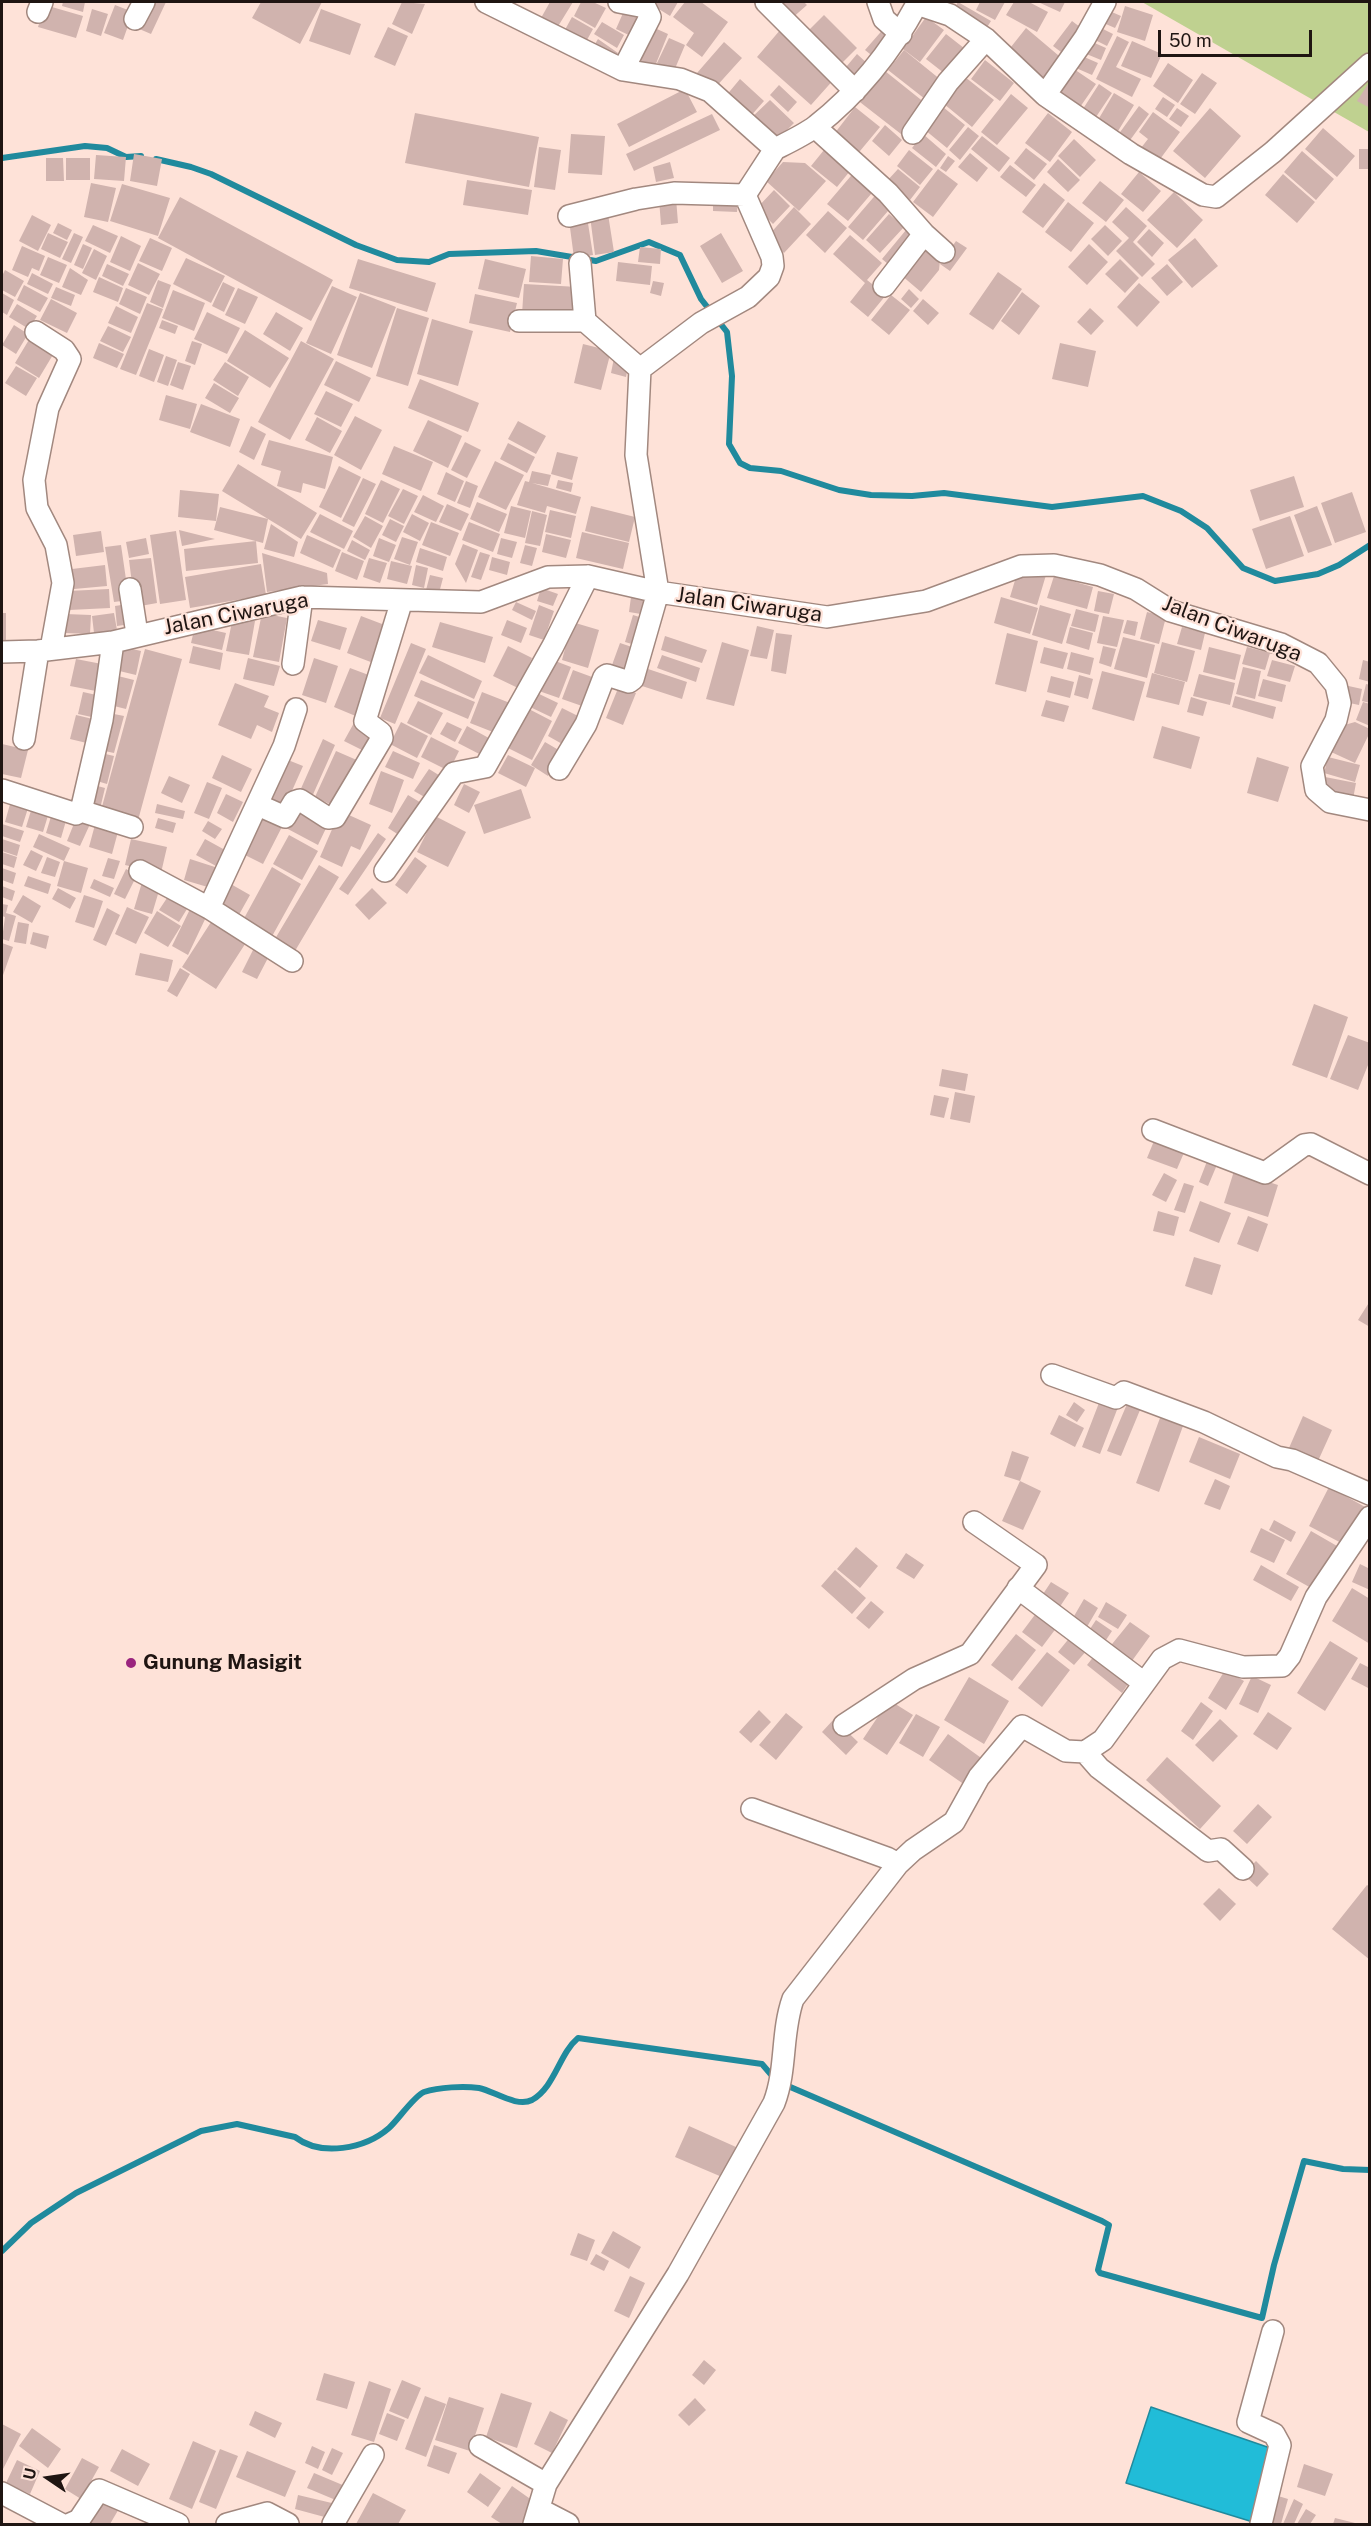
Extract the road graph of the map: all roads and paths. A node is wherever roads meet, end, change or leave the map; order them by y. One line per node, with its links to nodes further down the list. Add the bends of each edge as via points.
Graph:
1 (486, 2): 7 (street)
2 (619, 2): 11 (street, via 645,7 650,17)
3 (766, 2): 12 (street)
4 (878, 2): 8 (street, via 884,19)
5 (1105, 2): 13 (street, via 1074,56)
6 (917, 3): 8 (street); 9 (street, via 950,15)
7 (520, 9): 11 (street)
8 (901, 34): 12 (street)
9 (986, 39): 13 (street); 15 (street, via 948,82)
10 (1370, 64): 13 (street, via 1273,152 1216,197 1203,195 1131,154)
11 (623, 70): 16 (street, via 680,79 711,91)
12 (855, 91): 14 (street)
13 (1045, 94)
14 (814, 127): 16 (street); 19 (street, via 888,193)
15 (913, 133)
16 (775, 149): 17 (street)
17 (745, 195): 18 (street, via 674,193); 26 (street, via 772,257 769,277 748,297 701,323)
18 (569, 216)
19 (924, 234): 20 (street); 22 (street)
20 (944, 252)
21 (579, 264): 24 (street)
22 (884, 286)
23 (519, 321): 24 (street)
24 (585, 321): 26 (street)
25 (36, 333): 34 (street, via 64,350 70,359 48,408 34,480 36,508 56,545 62,573 62,600)
26 (640, 369): 29 (street, via 636,455)
27 (588, 576): 29 (street, Jalan Ciwaruga); 31 (street, Jalan Ciwaruga, via 548,577 480,602); 46 (street, via 554,646 485,767 454,773)
28 (130, 589): 32 (street)
29 (658, 592): 39 (street, via 633,679 629,682 604,677 586,724); 43 (street, Jalan Ciwaruga, via 827,617 926,602 1021,566 1054,565 1100,575 1136,589 1172,611 1281,644 1318,663 1336,685 1340,703 1336,720 1312,766 1316,790 1330,802)
30 (303, 597): 31 (street, Jalan Ciwaruga); 32 (street, Jalan Ciwaruga); 36 (street)
31 (402, 600): 41 (street, via 365,721 382,738 335,817 328,818 300,800 294,802 285,817)
32 (137, 634): 33 (street, Jalan Ciwaruga)
33 (113, 642): 34 (street, Jalan Ciwaruga); 42 (street, via 102,720)
34 (45, 650): 35 (street, Jalan Ciwaruga); 38 (street)
35 (2, 652)
36 (293, 664)
37 (296, 709): 41 (street)
38 (24, 739)
39 (559, 769)
40 (2, 790): 42 (street, via 76,814)
41 (258, 805): 47 (street)
42 (81, 810): 44 (street)
43 (1370, 810)
44 (132, 827)
45 (140, 871): 47 (street)
46 (385, 871)
47 (209, 908): 48 (street)
48 (292, 961)
49 (1153, 1130): 50 (street, via 1265,1173 1311,1144)
50 (1370, 1174)
51 (1052, 1375): 52 (street, via 1116,1398 1124,1392)
52 (1370, 1494)
53 (1370, 1517): 56 (street, via 1316,1597 1282,1666 1243,1667 1179,1650 1162,1659)
54 (974, 1522): 55 (street, via 1036,1565)
55 (1018, 1588): 56 (street); 57 (street, via 970,1654 914,1679)
56 (1144, 1683): 58 (street, via 1102,1740)
57 (844, 1725)
58 (1085, 1752): 60 (street, via 1066,1751 1022,1726 979,1777 954,1822); 61 (street, via 1099,1768 1208,1851 1221,1849)
59 (753, 1809): 60 (street)
60 (897, 1864): 65 (street, via 793,1999 782,2082 774,2103 678,2274)
61 (1243, 1869)
62 (1273, 2331): 75 (street, via 1248,2422 1274,2434 1280,2445)
63 (480, 2446): 65 (street)
64 (373, 2455): 73 (street)
65 (546, 2484): 67 (street)
66 (2, 2493): 68 (street)
67 (537, 2517): 74 (street)
68 (61, 2524)
69 (70, 2524): 70 (street, via 79,2520 99,2490)
70 (178, 2524)
71 (227, 2524): 72 (street, via 267,2513)
72 (288, 2524)
73 (333, 2524)
74 (568, 2524)
75 (1261, 2524)

